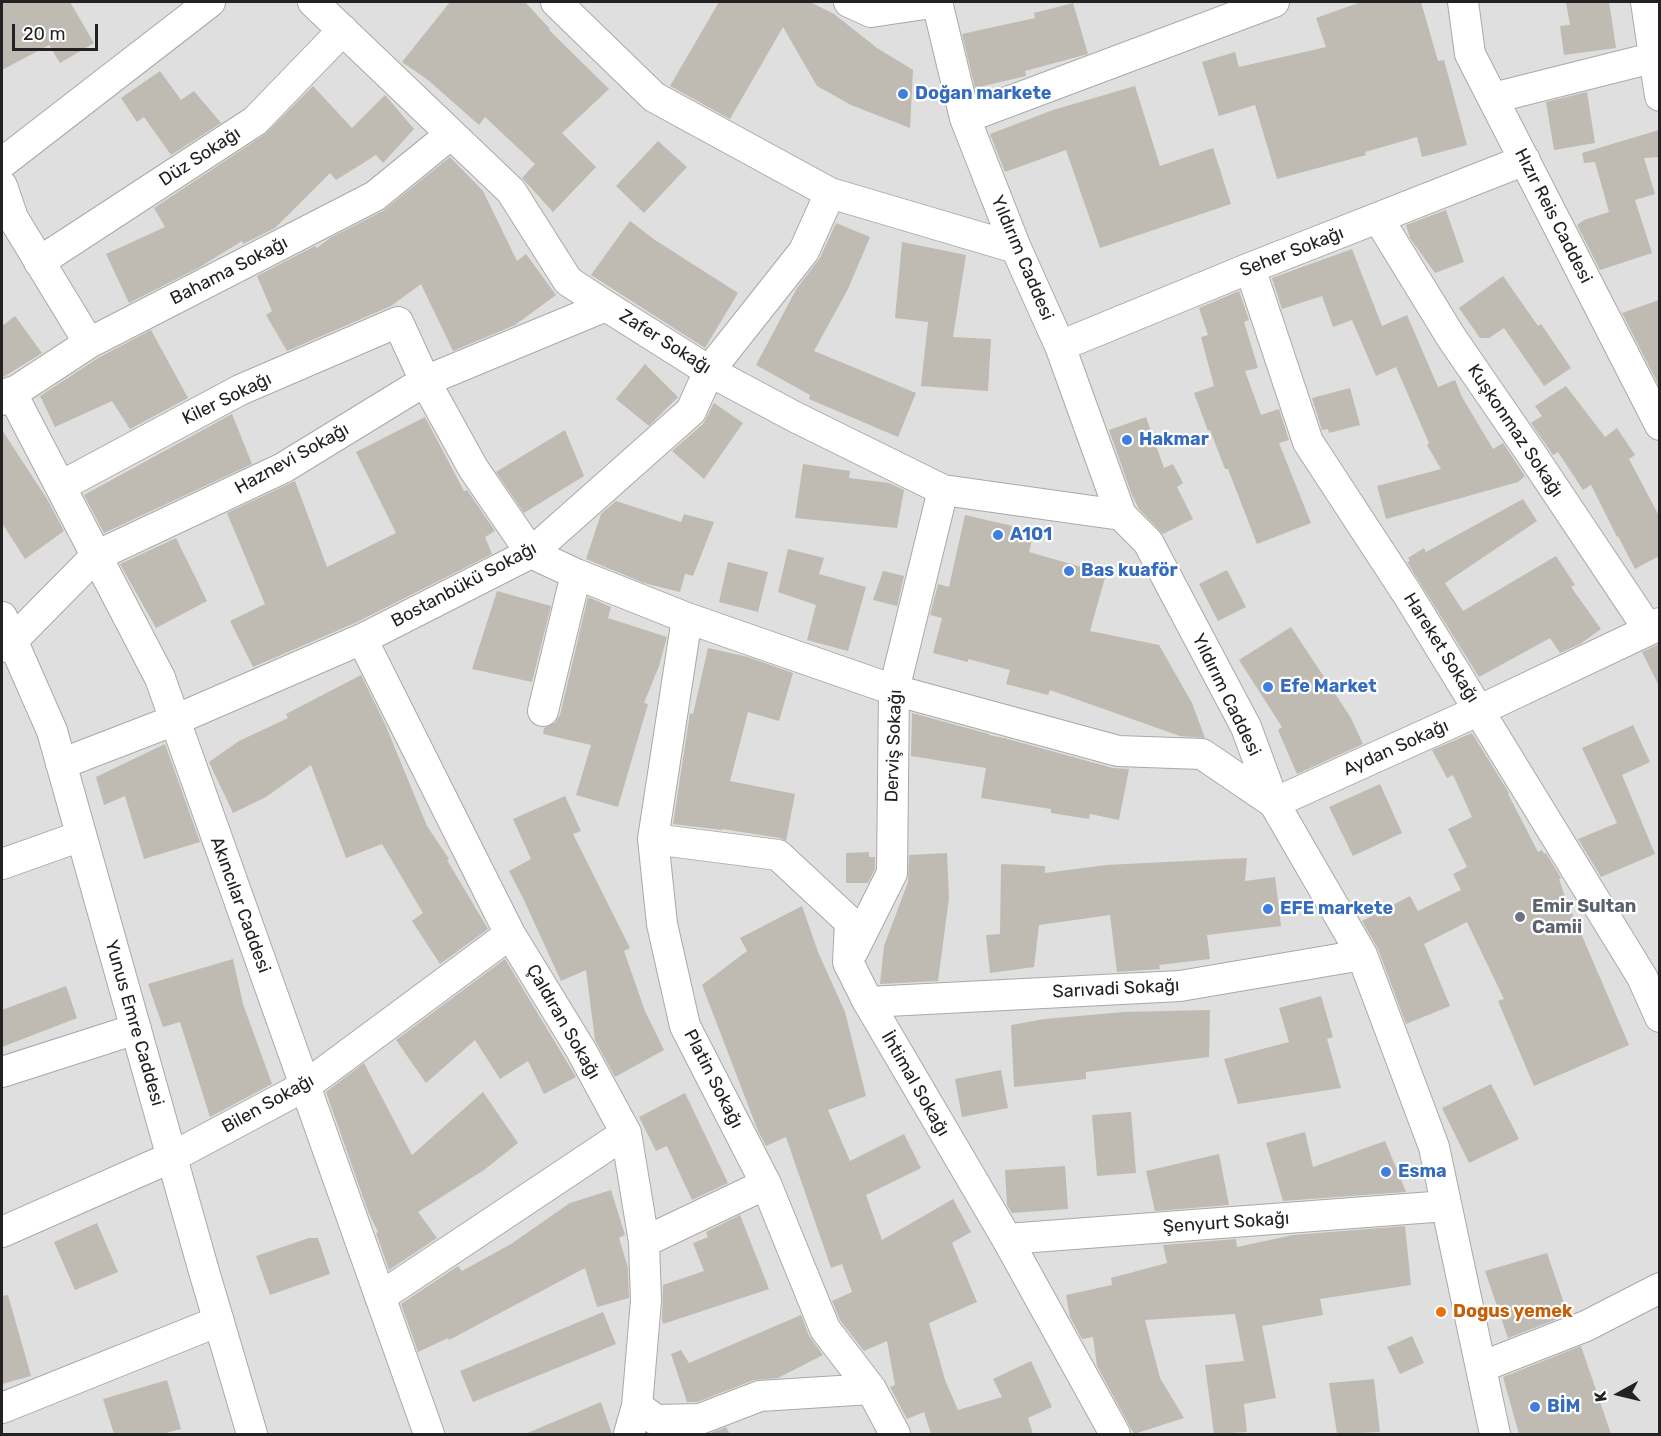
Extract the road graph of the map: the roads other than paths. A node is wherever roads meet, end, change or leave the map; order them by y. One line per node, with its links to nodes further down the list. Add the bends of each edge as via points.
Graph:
1 (210, 2): 16 (street)
2 (313, 2): 9 (street, Zafer Sokağı)
3 (556, 2): 18 (street, via 654,97)
4 (849, 2): 5 (street, via 871,12)
5 (938, 2): 13 (street, Yıldırım Caddesi)
6 (1274, 2): 13 (street)
7 (1462, 2): 12 (street, Hızır Reis Caddesi, via 1470,54)
8 (1646, 2): 10 (street)
9 (343, 30): 14 (street, Zafer Sokağı); 21 (street, Düz Sokağı, via 255,121)
10 (1657, 57): 11 (street); 12 (street)
11 (1659, 96)
12 (1493, 98): 15 (street, Hızır Reis Caddesi)
13 (965, 118): 20 (street, Yıldırım Caddesi)
14 (451, 134): 23 (street, Zafer Sokağı, via 511,191 568,282); 24 (street, Bahama Sokağı, via 375,196)
15 (1525, 160): 19 (street, Seher Sokağı); 29 (street, Hızır Reis Caddesi)
16 (2, 163)
17 (2, 186): 21 (street, via 13,218)
18 (830, 193): 20 (street); 26 (street, Bostanbükü Sokağı, via 804,251)
19 (1378, 218): 22 (street, Seher Sokağı); 37 (street, Kuşkonmaz Sokağı, via 1450,337)
20 (1016, 248): 25 (street, Yıldırım Caddesi)
21 (39, 262): 24 (street)
22 (1250, 268): 25 (street, Seher Sokağı); 41 (street, Hareket Sokağı, via 1308,442)
23 (606, 306): 26 (street, Zafer Sokağı); 27 (street, Haznevi Sokağı)
24 (88, 344): 28 (street, Bahama Sokağı)
25 (1060, 346): 32 (street, Yıldırım Caddesi)
26 (709, 371): 31 (street, Zafer Sokağı); 33 (street, Bostanbükü Sokağı, via 691,411)
27 (425, 381): 30 (street, Kiler Sokağı, via 398,322 240,390); 33 (street, via 473,468); 34 (street, Haznevi Sokağı, via 283,468)
28 (6, 396): 30 (street, Akıncılar Caddesi)
29 (1659, 425)
30 (61, 486): 34 (street, Akıncılar Caddesi)
31 (943, 490): 32 (street, Zafer Sokağı); 40 (street, Derviş Sokağı)
32 (1121, 515): 45 (street, Yıldırım Caddesi, via 1148,542 1246,728)
33 (531, 553): 35 (street); 39 (street, Bostanbükü Sokağı)
34 (96, 556): 38 (street, Haznevi Sokağı); 43 (street, Akıncılar Caddesi, via 160,678)
35 (576, 573): 36 (street); 42 (street)
36 (687, 618): 40 (street); 47 (street, Platin Sokağı)
37 (1654, 627): 41 (street, Aydan Sokağı)
38 (5, 635): 44 (street, Yunus Emre Caddesi, via 52,731)
39 (362, 639): 43 (street, Bostanbükü Sokağı); 49 (street, Çaldıran Sokağı)
40 (894, 690): 45 (street, via 1118,751 1202,754); 51 (street, Derviş Sokağı, via 892,873)
41 (1480, 710): 45 (street, Aydan Sokağı); 53 (street, Hareket Sokağı, via 1642,977)
42 (543, 711)
43 (175, 720): 44 (street, Bostanbükü Sokağı); 56 (street, Akıncılar Caddesi)
44 (61, 764): 46 (street, Yunus Emre Caddesi)
45 (1274, 803): 50 (street, Yıldırım Caddesi)
46 (81, 836): 48 (street); 54 (street, Yunus Emre Caddesi)
47 (653, 839): 51 (street, İhtimal Sokağı, via 778,855 850,922); 59 (street, Platin Sokağı, via 662,924 686,1026)
48 (2, 864)
49 (510, 934): 56 (street, Bilen Sokağı); 57 (street, Çaldıran Sokağı)
50 (1362, 955): 52 (street, Sarıvadi Sokağı, via 1180,986); 60 (street, Yıldırım Caddesi, via 1434,1147)
51 (848, 962): 52 (street, İhtimal Sokağı)
52 (868, 1002): 62 (street, İhtimal Sokağı)
53 (1659, 1017)
54 (136, 1029): 55 (street); 58 (street, Yunus Emre Caddesi)
55 (2, 1072)
56 (305, 1086): 58 (street, Bilen Sokağı); 65 (street, Akıncılar Caddesi)
57 (626, 1133): 63 (street, Çaldıran Sokağı); 65 (street)
58 (172, 1157): 61 (street, Bilen Sokağı); 66 (street, Yunus Emre Caddesi)
59 (766, 1184): 63 (street); 68 (street, Platin Sokağı, via 825,1329)
60 (1446, 1206): 62 (street, Şenyurt Sokağı); 67 (street, Yıldırım Caddesi)
61 (2, 1232)
62 (1007, 1239): 75 (street, İhtimal Sokağı)
63 (644, 1242): 69 (street, Çaldıran Sokağı, via 646,1300)
64 (1659, 1288): 67 (street, via 1586,1326)
65 (380, 1297): 72 (street, Akıncılar Caddesi)
66 (219, 1321): 70 (street); 71 (street, Yunus Emre Caddesi)
67 (1480, 1366): 76 (street, Yıldırım Caddesi)
68 (871, 1389): 69 (street, via 760,1396 700,1419 656,1420); 74 (street, Platin Sokağı)
69 (637, 1406): 73 (street, Çaldıran Sokağı)
70 (2, 1408)
71 (252, 1434)
72 (429, 1434)
73 (629, 1434)
74 (895, 1434)
75 (1115, 1434)
76 (1495, 1434)

